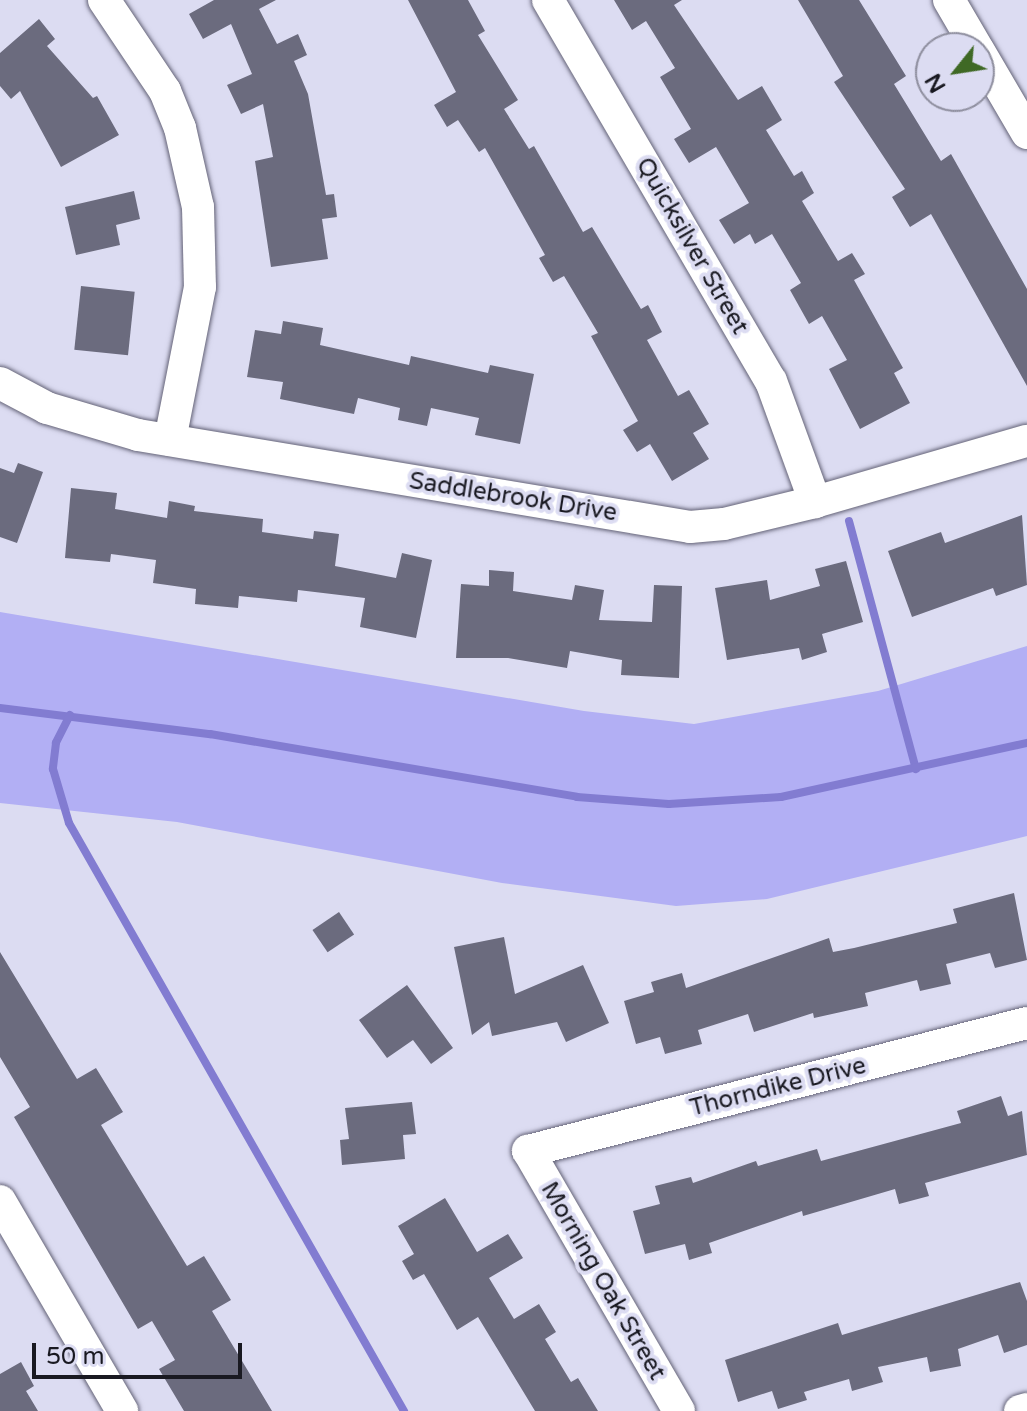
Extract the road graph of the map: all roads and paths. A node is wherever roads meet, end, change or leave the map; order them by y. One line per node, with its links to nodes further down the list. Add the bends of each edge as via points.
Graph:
1 (104, 0): 8 (street, via 165,91 180,128 198,207 200,287)
2 (548, 0): 10 (street, Quicksilver Street, via 771,381)
3 (949, 0): 4 (street)
4 (968, 32)
5 (995, 79): 6 (street)
6 (1027, 133)
7 (0, 383): 8 (street, Saddlebrook Drive, via 47,408)
8 (170, 440): 10 (street, Saddlebrook Drive, via 690,527)
9 (1027, 441): 10 (street, Saddlebrook Drive)
10 (815, 502)
11 (1027, 1023): 12 (street, Thorndike Drive)
12 (528, 1151): 16 (street, Morning Oak Street)
13 (0, 1201): 15 (street)
14 (1027, 1409): 17 (street)
15 (122, 1411)
16 (679, 1411)
17 (1020, 1411)

